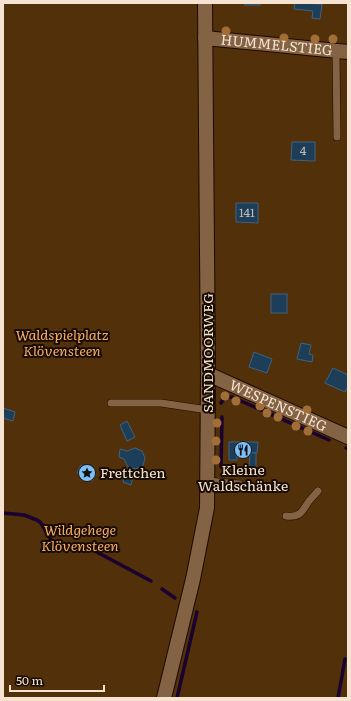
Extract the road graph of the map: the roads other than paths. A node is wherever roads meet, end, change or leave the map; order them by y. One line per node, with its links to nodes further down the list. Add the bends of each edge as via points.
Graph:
1 (205, 3): 2 (street, SANDMOORWEG)
2 (205, 38): 3 (street, HUMMELSTIEG); 5 (street, SANDMOORWEG)
3 (342, 52): 4 (lane)
4 (337, 137)
5 (208, 374): 7 (street, SANDMOORWEG); 8 (street, WESPENSTIEG)
6 (111, 403): 7 (lane, via 161,403)
7 (208, 410): 9 (street, SANDMOORWEG)
8 (348, 437)
9 (208, 481): 10 (lane); 13 (street, SANDMOORWEG, via 207,508)
10 (239, 484)
11 (318, 491): 12 (lane, via 302,513 293,517)
12 (286, 516)
13 (164, 698)

